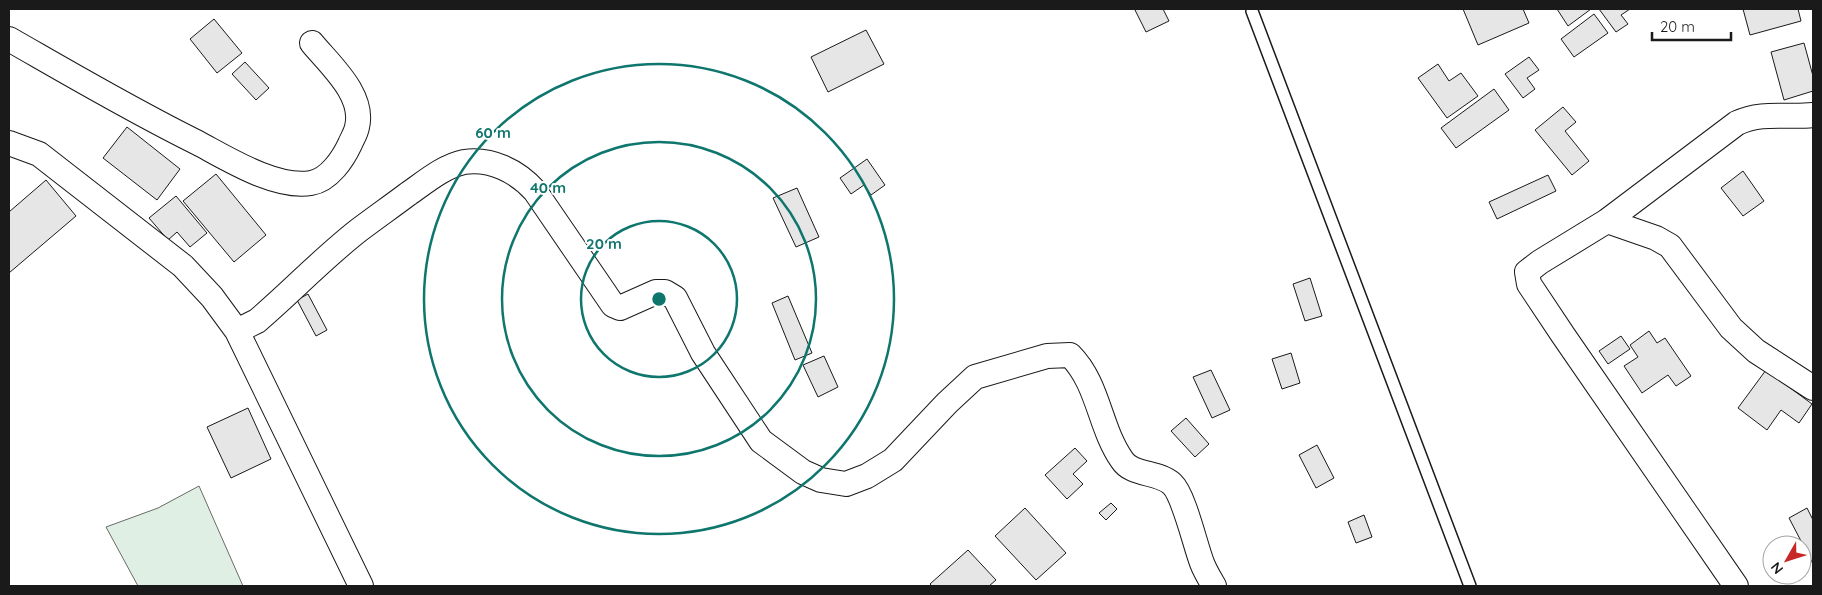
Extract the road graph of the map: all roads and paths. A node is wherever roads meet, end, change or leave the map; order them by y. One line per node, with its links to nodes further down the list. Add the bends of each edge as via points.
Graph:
1 (1252, 12): 11 (lane)
2 (9, 40): 3 (street, via 113,100 252,171 290,183 312,183 323,177 343,159 358,126 356,104 346,84)
3 (312, 43)
4 (1813, 115): 6 (street, via 1765,115 1737,123)
5 (9, 143): 7 (street, via 39,154 183,266 212,297)
6 (1607, 221): 8 (street, via 1670,246 1731,328 1756,351); 12 (street, via 1527,272 1529,284)
7 (236, 331): 9 (street); 10 (street, via 257,321 358,231 439,174 466,162 499,166 524,178 535,190 614,305 620,308 656,292 665,292 675,298 703,353 761,441 803,472 821,480 846,484 893,460 975,377 1047,356 1070,355 1086,374 1122,462 1139,472 1159,475 1174,485)
8 (1813, 388)
9 (361, 586)
10 (1214, 586)
11 (1470, 586)
12 (1736, 586)

